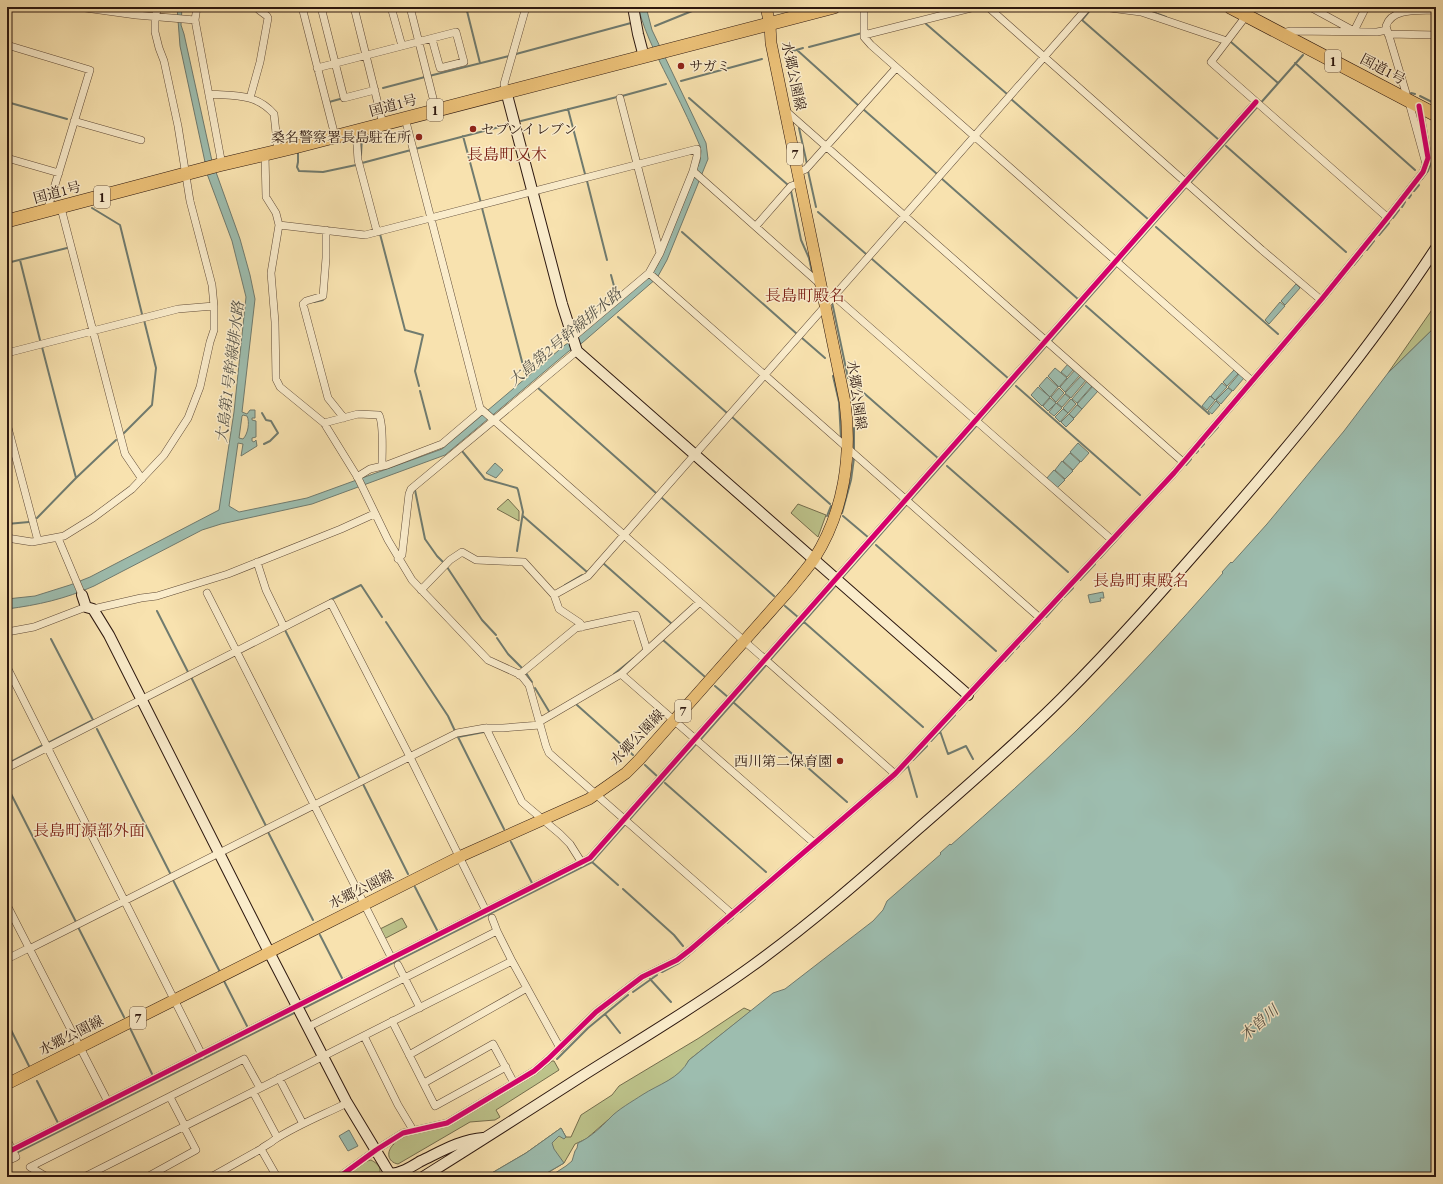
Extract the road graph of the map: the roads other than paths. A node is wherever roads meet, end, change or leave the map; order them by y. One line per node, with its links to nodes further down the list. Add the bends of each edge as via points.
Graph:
1 (78, 7): 23 (street)
2 (158, 7): 26 (street)
3 (197, 7): 27 (street)
4 (260, 7): 49 (street, via 268,18)
5 (302, 7): 43 (street)
6 (321, 7): 42 (street)
7 (354, 7): 40 (street)
8 (392, 7): 38 (street)
9 (410, 7): 36 (street)
10 (526, 7): 46 (street, via 504,84)
11 (633, 7): 39 (street, via 638,34)
12 (766, 7): 28 (main road, 水郷公園線 / 7)
13 (773, 7): 28 (main road, 水郷公園線 / 7)
14 (834, 7): 28 (highway, 国道1号 / 1)
15 (864, 7): 31 (street)
16 (975, 7): 31 (street)
17 (988, 7): 41 (street)
18 (1088, 7): 41 (street)
19 (1102, 7): 35 (street, via 1141,12)
20 (1230, 7): 25 (highway, 国道1号 / 1)
21 (1310, 7): 29 (street)
22 (1366, 7): 29 (street)
23 (92, 8): 26 (street)
24 (1436, 10): 30 (street, via 1396,14 1387,22)
25 (1246, 16): 32 (highway, 国道1号 / 1); 35 (street)
26 (155, 17): 27 (street); 72 (street, via 155,32 181,140)
27 (192, 20): 48 (street)
28 (770, 25): 39 (highway, 国道1号 / 1); 54 (main road, 水郷公園線 / 7, via 771,43)
29 (1354, 31): 30 (street); 32 (street)
30 (1388, 32): 33 (street); 47 (street)
31 (864, 33): 44 (street, via 864,37 871,45)
32 (1282, 33): 52 (highway, 国道1号 / 1)
33 (1436, 36)
34 (432, 39): 34 (street, via 456,32 464,62 440,68); 36 (street)
35 (1227, 41): 51 (street, via 1211,62)
36 (419, 42): 38 (street); 53 (street)
37 (7, 45): 57 (street, via 90,70)
38 (402, 46): 40 (street)
39 (653, 54): 46 (highway, 国道1号 / 1)
40 (366, 56): 42 (street); 45 (street)
41 (1044, 57): 61 (street); 74 (street)
42 (335, 64): 43 (street); 45 (street, via 344,98)
43 (317, 68): 60 (street)
44 (896, 68): 61 (street); 63 (street)
45 (375, 90): 58 (street)
46 (506, 91): 53 (highway, 国道1号 / 1); 75 (street)
47 (1406, 93)
48 (209, 94): 49 (street); 68 (street)
49 (250, 98): 64 (street, via 274,114)
50 (620, 98): 67 (street)
51 (1258, 104): 74 (street); 80 (street)
52 (1415, 106): 55 (highway, 国道1号 / 1); 80 (street, via 1428,158 1423,172)
53 (436, 110): 56 (highway, 国道1号 / 1)
54 (786, 111): 63 (street); 70 (main road, 水郷公園線 / 7)
55 (1436, 115)
56 (405, 118): 58 (highway, 国道1号 / 1); 79 (street)
57 (74, 121): 62 (street); 71 (street)
58 (384, 124): 59 (highway, 国道1号 / 1)
59 (356, 131): 60 (highway, 国道1号 / 1); 85 (street, via 358,160)
60 (335, 136): 64 (highway, 国道1号 / 1)
61 (974, 137): 78 (street); 88 (street)
62 (141, 140)
63 (826, 147): 70 (street, via 806,169); 78 (street)
64 (278, 151): 65 (highway, 国道1号 / 1)
65 (265, 155): 68 (highway, 国道1号 / 1); 82 (street, via 266,197 276,213)
66 (7, 158): 71 (street)
67 (637, 164): 69 (street, via 697,149); 75 (street); 87 (street)
68 (220, 165): 72 (highway, 国道1号 / 1)
69 (693, 172): 83 (street); 87 (street)
70 (799, 172): 73 (main road, 水郷公園線 / 7)
71 (59, 173): 77 (street)
72 (192, 173): 76 (highway, 国道1号 / 1); 93 (street, via 190,201 212,285)
73 (801, 183): 83 (street, via 791,186); 90 (main road, 水郷公園線 / 7)
74 (1188, 184): 88 (street); 92 (street)
75 (532, 192): 79 (street); 96 (street)
76 (61, 208): 77 (highway, 国道1号 / 1); 95 (street)
77 (47, 211): 81 (highway, 国道1号 / 1)
78 (904, 217): 91 (street); 97 (street)
79 (430, 218): 85 (street); 102 (street, via 480,408)
80 (1388, 218): 92 (street)
81 (7, 221)
82 (279, 225): 84 (street); 107 (street, via 271,273 276,379 282,389)
83 (756, 226): 90 (street)
84 (326, 230): 85 (street, via 365,235); 103 (street, via 323,296 303,304 328,398)
85 (377, 232)
86 (1436, 248): 199 (street, via 1391,313 1295,438 1156,598 1021,738 810,923 673,1020)
87 (660, 253): 96 (street, via 649,273)
88 (1118, 263): 97 (street); 101 (street)
89 (649, 273): 100 (street)
90 (820, 284): 94 (main road, 水郷公園線 / 7)
91 (834, 296): 94 (street); 105 (street)
92 (1321, 300): 101 (street)
93 (214, 306): 95 (street, via 178,308); 113 (street, via 214,330 200,387 188,418 164,455)
94 (826, 306): 100 (street); 108 (main road, 水郷公園線 / 7, via 845,402)
95 (92, 331): 99 (street); 113 (street, via 125,454)
96 (572, 338): 98 (street)
97 (1048, 342): 105 (street); 110 (street)
98 (576, 350): 104 (street); 109 (street)
99 (7, 353)
100 (765, 375): 108 (street); 109 (street)
101 (1252, 381): 110 (street)
102 (483, 411): 104 (street); 111 (street, via 442,444)
103 (344, 418): 107 (street); 111 (street, via 358,414 379,415)
104 (493, 419): 116 (street); 121 (street, via 409,492 402,555)
105 (978, 423): 114 (street); 119 (street)
106 (7, 424): 120 (street)
107 (324, 424): 112 (street)
108 (848, 449): 114 (street); 122 (main road, 水郷公園線 / 7, via 839,501)
109 (695, 455): 116 (street); 122 (street)
110 (1183, 462): 119 (street)
111 (382, 465): 112 (street)
112 (357, 477): 115 (street)
113 (142, 479): 118 (street, via 92,518)
114 (907, 501): 124 (street); 131 (street)
115 (374, 514): 121 (street); 123 (street)
116 (624, 535): 128 (street, via 588,576); 129 (street)
117 (7, 538): 120 (street)
118 (58, 538): 120 (street); 127 (street)
119 (1112, 540): 131 (street)
120 (38, 541)
121 (398, 559): 125 (street)
122 (814, 560): 124 (street); 135 (main road, 水郷公園線 / 7)
123 (257, 562): 130 (street, via 228,574 157,596); 132 (street, via 266,590)
124 (838, 582): 138 (street); 142 (street)
125 (420, 590): 128 (street, via 450,560 462,552 476,560 524,562); 140 (street, via 488,660)
126 (207, 593): 137 (street)
127 (82, 595): 130 (street)
128 (554, 595): 133 (street, via 559,609)
129 (700, 602): 135 (street); 136 (street)
130 (89, 608): 134 (street); 143 (street, via 109,634)
131 (1040, 618): 142 (street)
132 (284, 627): 137 (street); 149 (street, via 331,603)
133 (582, 627): 136 (street, via 636,615); 140 (street, via 576,628)
134 (7, 632)
135 (744, 641): 138 (street); 144 (main road, 水郷公園線 / 7)
136 (647, 650): 141 (street)
137 (237, 651): 143 (street); 153 (street)
138 (767, 661): 147 (street); 151 (street)
139 (7, 667): 148 (street)
140 (519, 674): 145 (street, via 529,685)
141 (621, 674): 144 (street); 145 (street)
142 (968, 695): 151 (street)
143 (142, 700): 148 (street); 157 (street)
144 (674, 720): 147 (street); 152 (main road, 水郷公園線 / 7, via 639,760)
145 (540, 723): 146 (street); 152 (street, via 549,753)
146 (486, 728): 149 (street, via 457,733); 154 (street, via 522,802)
147 (698, 740): 155 (street); 156 (street)
148 (47, 748): 150 (street); 160 (street)
149 (410, 757): 153 (street); 158 (street)
150 (7, 768)
151 (895, 774): 156 (street)
152 (596, 795): 154 (main road, 水郷公園線 / 7); 155 (street)
153 (314, 806): 157 (street); 161 (street)
154 (543, 820): 158 (main road, 水郷公園線 / 7); 159 (street, via 570,844)
155 (627, 821): 159 (street); 164 (street)
156 (814, 843): 164 (street)
157 (219, 854): 160 (street); 168 (street)
158 (459, 857): 161 (main road, 水郷公園線 / 7); 163 (street)
159 (582, 863): 163 (street)
160 (124, 901): 167 (street); 175 (street)
161 (364, 904): 168 (main road, 水郷公園線 / 7); 170 (street)
162 (7, 905): 167 (street)
163 (486, 911): 170 (street)
164 (732, 914): 182 (street, via 677,960 642,977 596,1012)
165 (492, 918): 166 (street)
166 (497, 931): 171 (street); 173 (street)
167 (29, 949): 169 (street); 181 (street)
168 (269, 952): 175 (main road, 水郷公園線 / 7); 177 (street)
169 (7, 959)
170 (392, 959): 177 (street)
171 (512, 961): 174 (street); 176 (street)
172 (398, 965): 173 (street)
173 (405, 978): 176 (street); 179 (street)
174 (527, 988): 182 (street); 183 (street)
175 (174, 999): 181 (main road, 水郷公園線 / 7); 184 (street)
176 (420, 1008): 178 (street)
177 (299, 1009): 179 (street); 184 (street)
178 (392, 1022): 180 (street); 183 (street)
179 (308, 1027): 185 (street)
180 (364, 1036): 185 (street); 198 (street)
181 (80, 1047): 190 (main road, 水郷公園線 / 7); 194 (street)
182 (560, 1048): 188 (street, via 534,1071)
183 (409, 1054): 189 (street)
184 (202, 1055): 194 (street)
185 (323, 1056): 187 (street); 195 (street)
186 (506, 1067): 188 (street); 189 (street, via 494,1044); 189 (street, via 435,1106)
187 (279, 1078): 191 (street); 196 (street)
188 (514, 1082): 198 (street, via 447,1123)
189 (424, 1083)
190 (7, 1084)
191 (260, 1088): 192 (street); 193 (street, via 244,1059)
192 (253, 1092): 197 (street); 200 (street)
193 (170, 1097): 197 (street); 207 (street, via 30,1167)
194 (108, 1102): 204 (street)
195 (348, 1104): 196 (street); 203 (street)
196 (303, 1124): 200 (street)
197 (184, 1126): 208 (street); 209 (street, via 196,1150)
198 (413, 1130): 203 (street, via 399,1135)
199 (487, 1137): 206 (street, via 473,1138 398,1173); 213 (street)
200 (278, 1138): 202 (street)
201 (7, 1140): 204 (street)
202 (261, 1150): 210 (street); 211 (street)
203 (376, 1150): 206 (street); 212 (street)
204 (13, 1152): 205 (street, via 16,1157)
205 (7, 1161)
206 (388, 1175)
207 (47, 1177)
208 (84, 1177)
209 (147, 1177)
210 (211, 1177)
211 (277, 1177)
212 (339, 1177)
213 (423, 1177)

